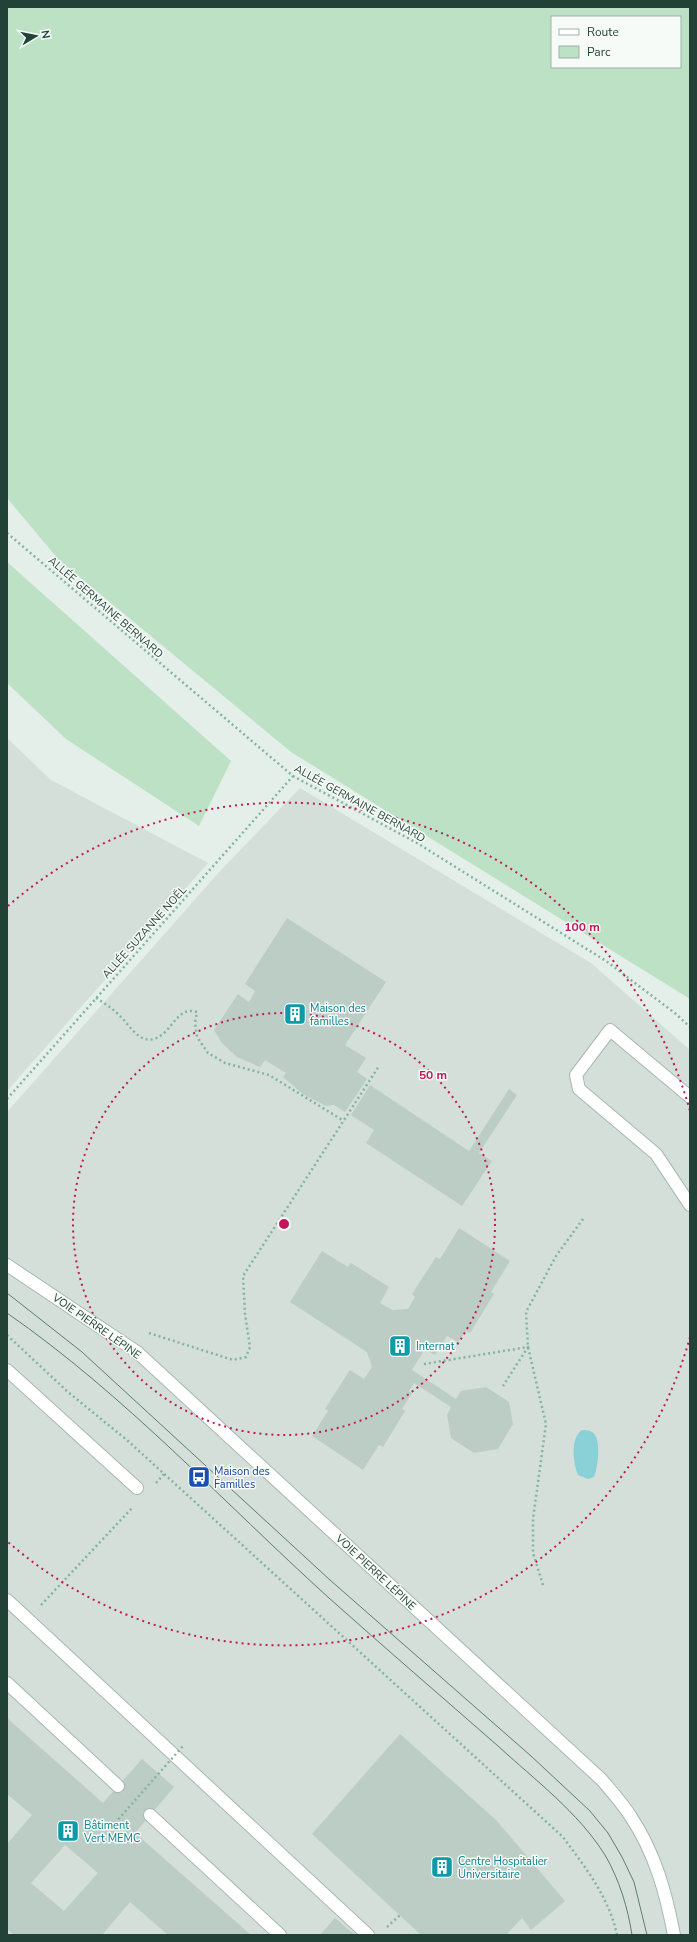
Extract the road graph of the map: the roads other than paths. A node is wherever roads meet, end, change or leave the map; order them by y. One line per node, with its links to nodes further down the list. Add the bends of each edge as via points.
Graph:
1 (690, 1097): 2 (lane, via 610,1030 576,1075 579,1089 656,1154)
2 (690, 1205)
3 (7, 1266): 14 (lane, VOIE PIERRE LÉPINE, via 137,1352 602,1780 631,1817 652,1854 663,1885)
4 (7, 1370): 5 (lane)
5 (137, 1488)
6 (7, 1593): 9 (lane)
7 (7, 1600): 9 (lane)
8 (7, 1683): 10 (lane)
9 (151, 1734): 13 (lane)
10 (118, 1786)
11 (150, 1815): 12 (lane)
12 (280, 1935)
13 (368, 1935)
14 (674, 1935)

